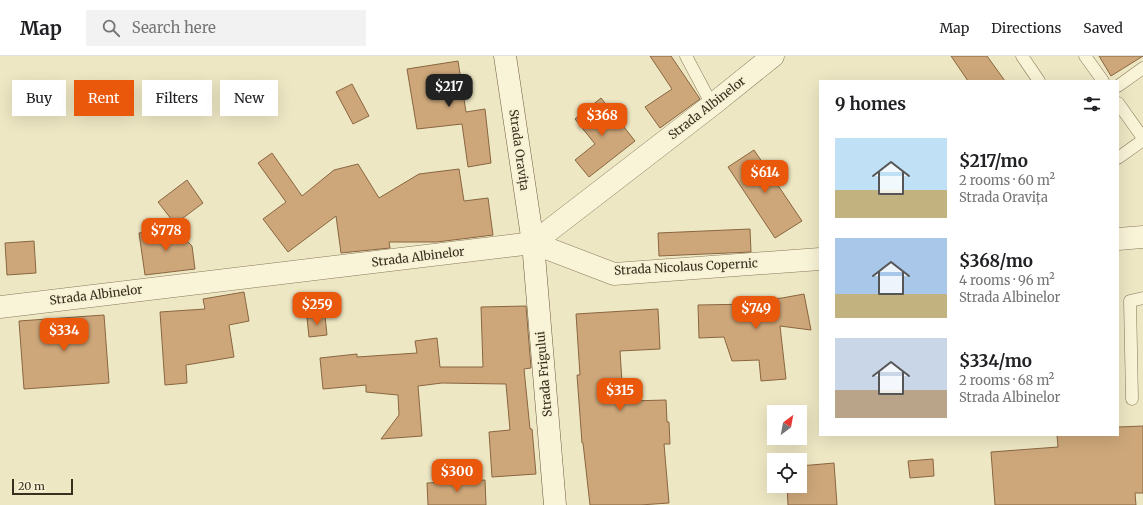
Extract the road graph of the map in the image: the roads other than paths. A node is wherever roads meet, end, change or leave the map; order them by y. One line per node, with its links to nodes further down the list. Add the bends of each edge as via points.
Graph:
1 (505, 56): 16 (street, Strada Oravița)
2 (686, 56): 11 (lane)
3 (773, 56): 11 (street, Strada Albinelor)
4 (1022, 56): 7 (lane)
5 (1085, 56): 8 (lane)
6 (1143, 68): 9 (lane)
7 (1038, 80)
8 (1102, 80)
9 (1119, 85)
10 (1119, 104): 12 (lane)
11 (712, 105): 16 (street, Strada Albinelor)
12 (1143, 139): 13 (lane)
13 (1119, 157)
14 (1143, 237): 15 (street)
15 (1119, 239)
16 (533, 243): 17 (street, Strada Nicolaus Copernic, via 614,274); 19 (street, Strada Albinelor); 21 (street, Strada Frigului)
17 (819, 259)
18 (1143, 298): 20 (lane, via 1130,301)
19 (0, 307)
20 (1132, 399)
21 (555, 505)

